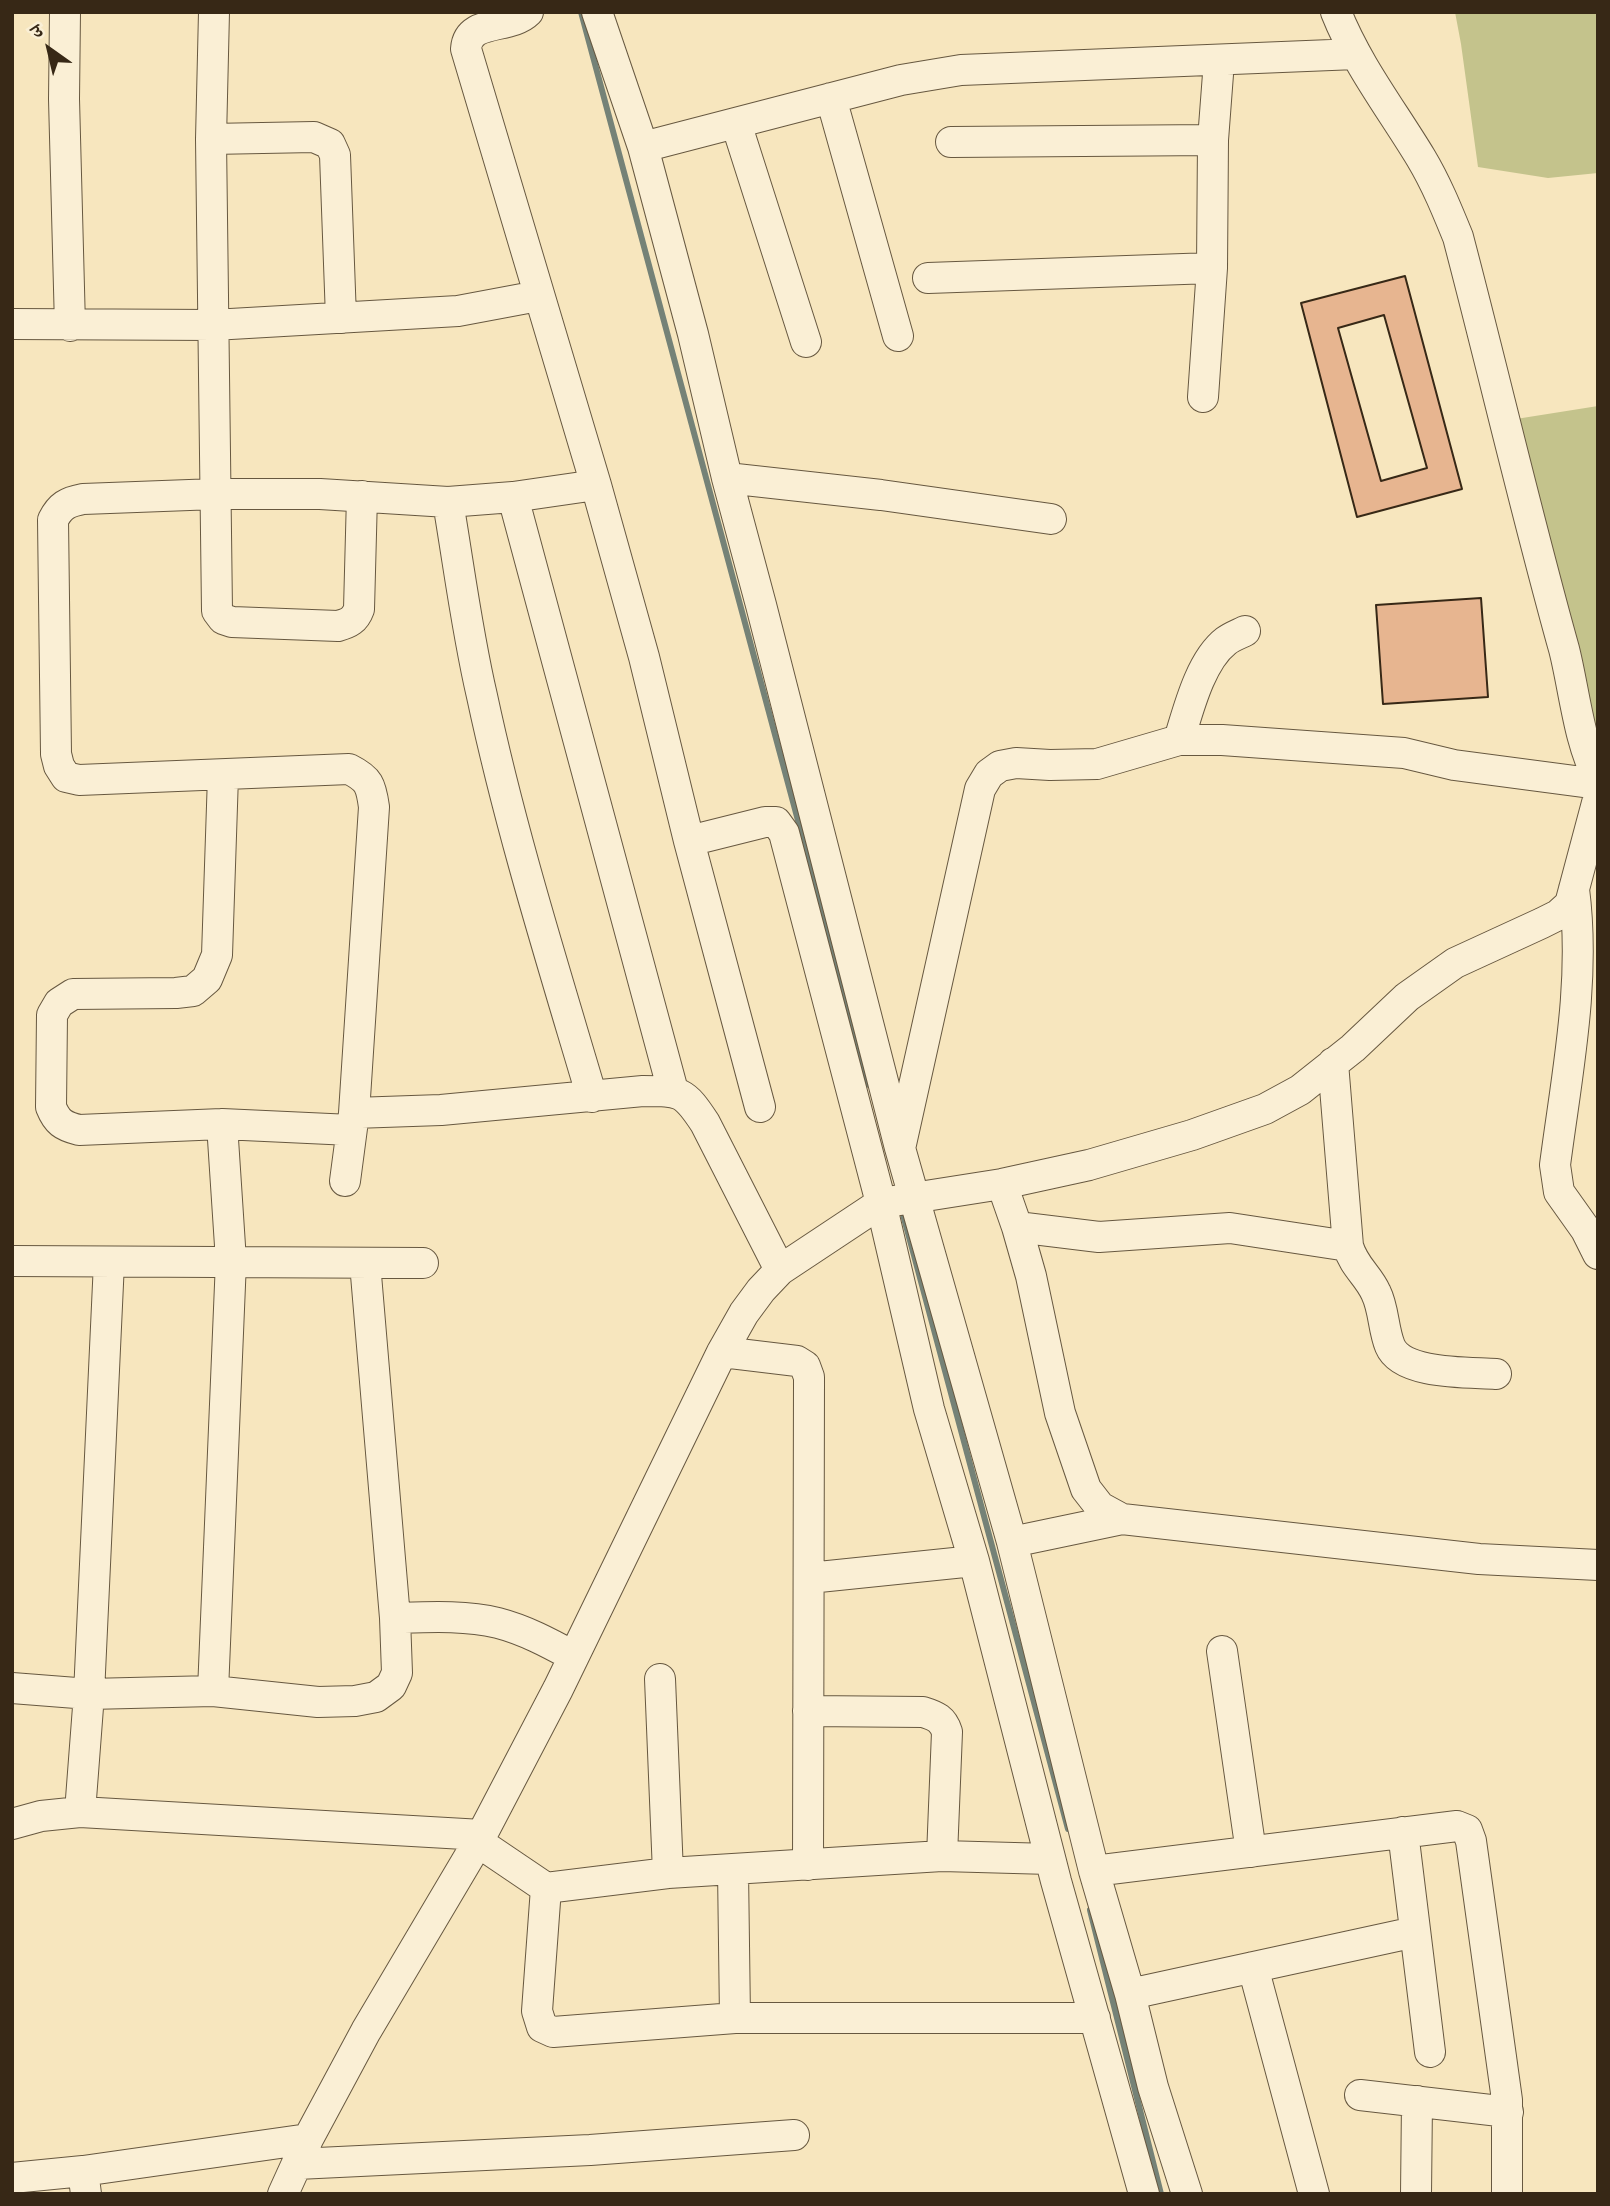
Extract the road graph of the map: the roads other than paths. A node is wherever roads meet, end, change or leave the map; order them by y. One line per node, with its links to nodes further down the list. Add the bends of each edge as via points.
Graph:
1 (65, 12): 20 (street)
2 (214, 12): 10 (street)
3 (528, 12): 16 (street, via 512,22 478,29 466,40 466,49)
4 (597, 12): 13 (street)
5 (1336, 12): 6 (street)
6 (1356, 54): 7 (street); 34 (street, via 1422,160 1458,237 1589,762)
7 (1219, 61): 8 (street, via 961,70); 11 (street)
8 (831, 98): 9 (street); 21 (street)
9 (736, 123): 13 (street); 22 (street)
10 (211, 139): 17 (street, via 314,137 330,144 335,155); 19 (street)
11 (1213, 141): 12 (street); 14 (street)
12 (951, 142)
13 (643, 147): 24 (street)
14 (1212, 268): 15 (street); 23 (street)
15 (928, 278)
16 (538, 296): 17 (street, via 458,311); 25 (street)
17 (341, 318): 19 (street)
18 (12, 324): 20 (street)
19 (213, 325): 20 (street); 26 (street)
20 (70, 326)
21 (898, 336)
22 (806, 342)
23 (1203, 397)
24 (727, 478): 30 (street); 45 (street)
25 (596, 485): 28 (street); 37 (street)
26 (216, 494): 27 (street); 27 (street, via 215,600 223,619 338,626 348,624 359,609); 33 (street, via 83,499 69,501 58,510 53,520 56,741 59,766 66,777 79,780)
27 (362, 496): 29 (street)
28 (513, 498): 29 (street); 40 (street)
29 (448, 502): 41 (street, via 481,695)
30 (1051, 519)
31 (1245, 631): 32 (street, via 1224,642 1204,671)
32 (1179, 740): 35 (street, via 1404,753 1454,765); 45 (street, via 1097,764 1016,763 989,774 980,789)
33 (223, 776): 43 (street, via 349,769 371,786 374,807); 44 (street, via 217,955 207,979 184,992 73,994 60,1003 52,1015 51,1094 56,1119 79,1130)
34 (1598, 777)
35 (1598, 784)
36 (1598, 800): 38 (street)
37 (689, 841): 42 (street); 48 (street, via 765,821 776,822 784,832)
38 (1574, 889): 39 (street, via 1570,904 1558,915 1455,963 1407,997); 51 (street, via 1579,969 1555,1165 1559,1192)
39 (1333, 1063): 47 (street, via 1300,1090 1265,1109 1089,1165); 50 (street)
40 (674, 1091): 41 (street); 57 (street, via 691,1102 705,1123)
41 (592, 1097): 43 (street)
42 (760, 1107)
43 (353, 1121): 44 (street); 46 (street)
44 (222, 1124): 53 (street)
45 (900, 1148): 48 (street)
46 (345, 1181)
47 (1002, 1184): 48 (street); 49 (street)
48 (898, 1200): 57 (street); 61 (street); 62 (street, via 929,1409)
49 (1017, 1227): 50 (street, via 1099,1237 1230,1228); 60 (street, via 1060,1413 1086,1489 1100,1507)
50 (1348, 1246): 59 (street, via 1377,1294 1396,1356 1417,1367)
51 (1598, 1254)
52 (12, 1261): 54 (street)
53 (231, 1261): 54 (street); 55 (street); 70 (street)
54 (109, 1262): 71 (street)
55 (365, 1263): 56 (street); 65 (street)
56 (422, 1263)
57 (780, 1270): 58 (street, via 744,1313)
58 (722, 1352): 64 (street, via 797,1361 805,1366 809,1377); 67 (street)
59 (1496, 1374)
60 (1122, 1519): 61 (street); 63 (street, via 1479,1559)
61 (1012, 1542): 82 (street)
62 (974, 1561): 64 (street); 79 (street)
63 (1598, 1565)
64 (809, 1578): 72 (street)
65 (395, 1618): 67 (street, via 497,1623); 70 (street, via 397,1673 391,1686 376,1698 318,1702)
66 (1222, 1651): 77 (street)
67 (573, 1656): 76 (street)
68 (660, 1679): 83 (street)
69 (12, 1689): 71 (street)
70 (213, 1691): 71 (street)
71 (89, 1694): 73 (street)
72 (808, 1711): 78 (street, via 923,1712 944,1722); 80 (street)
73 (80, 1812): 74 (street); 76 (street)
74 (12, 1824)
75 (1403, 1832): 77 (street); 85 (street); 93 (street, via 1457,1825 1468,1830)
76 (480, 1839): 84 (street); 95 (street, via 366,2031)
77 (1251, 1852): 82 (street)
78 (942, 1856): 79 (street); 80 (street)
79 (1050, 1859): 89 (street)
80 (808, 1865): 81 (street)
81 (733, 1870): 83 (street); 88 (street)
82 (1094, 1871): 87 (street)
83 (668, 1873): 84 (street)
84 (545, 1888): 88 (street, via 537,2011 542,2027 553,2032)
85 (1415, 1932): 86 (street); 90 (street)
86 (1252, 1967): 87 (street); 101 (street)
87 (1130, 1994): 98 (street)
88 (735, 2018): 89 (street)
89 (1095, 2018): 100 (street)
90 (1430, 2052)
91 (1360, 2095): 92 (street)
92 (1417, 2101): 93 (street); 102 (street)
93 (1508, 2112): 103 (street)
94 (794, 2135): 95 (street, via 590,2150)
95 (303, 2152): 97 (street); 99 (street)
96 (12, 2178): 97 (street)
97 (84, 2182)
98 (1184, 2193)
99 (283, 2194)
100 (1143, 2194)
101 (1314, 2194)
102 (1416, 2194)
103 (1507, 2194)

